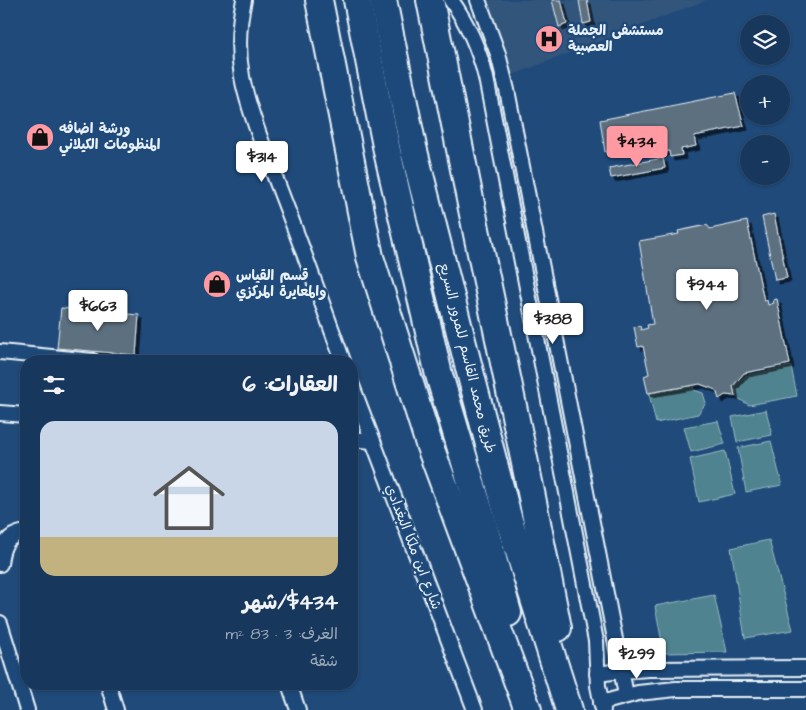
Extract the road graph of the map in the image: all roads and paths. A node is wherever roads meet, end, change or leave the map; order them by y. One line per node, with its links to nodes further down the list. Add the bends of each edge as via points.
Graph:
1 (244, 0): 12 (street, via 238,44 245,95)
2 (319, 0): 37 (highway, via 370,257 429,444)
3 (357, 0): 38 (highway, طريق محمد القاسم للمرور السريع, via 387,151 439,375)
4 (383, 0): 39 (highway, طريق محمد القاسم للمرور السريع, via 414,147 468,368 508,517)
5 (430, 0): 40 (highway)
6 (451, 0): 24 (street, via 473,38 486,78 596,641)
7 (468, 0): 9 (street)
8 (478, 0): 9 (street)
9 (491, 36): 23 (street, via 509,100)
10 (0, 352): 11 (street)
11 (31, 355)
12 (341, 355)
13 (358, 402): 17 (street, شارع ابن ملكا البغدادي)
14 (0, 413): 15 (street)
15 (20, 415)
16 (358, 440): 17 (street)
17 (372, 441): 36 (street, شارع ابن ملكا البغدادي)
18 (20, 533): 19 (street, via 13,535 3,547)
19 (0, 564)
20 (0, 622): 26 (street)
21 (806, 668): 22 (street)
22 (649, 669): 23 (street); 30 (street)
23 (621, 671): 24 (street); 31 (street)
24 (597, 674): 32 (street)
25 (806, 689): 30 (street)
26 (20, 690)
27 (20, 690): 33 (street)
28 (110, 690): 34 (street)
29 (291, 690): 35 (street)
30 (652, 691): 31 (street)
31 (626, 695): 32 (street)
32 (602, 706)
33 (26, 710)
34 (116, 710)
35 (298, 710)
36 (475, 710)
37 (528, 710)
38 (535, 710)
39 (569, 710)
40 (575, 710)

